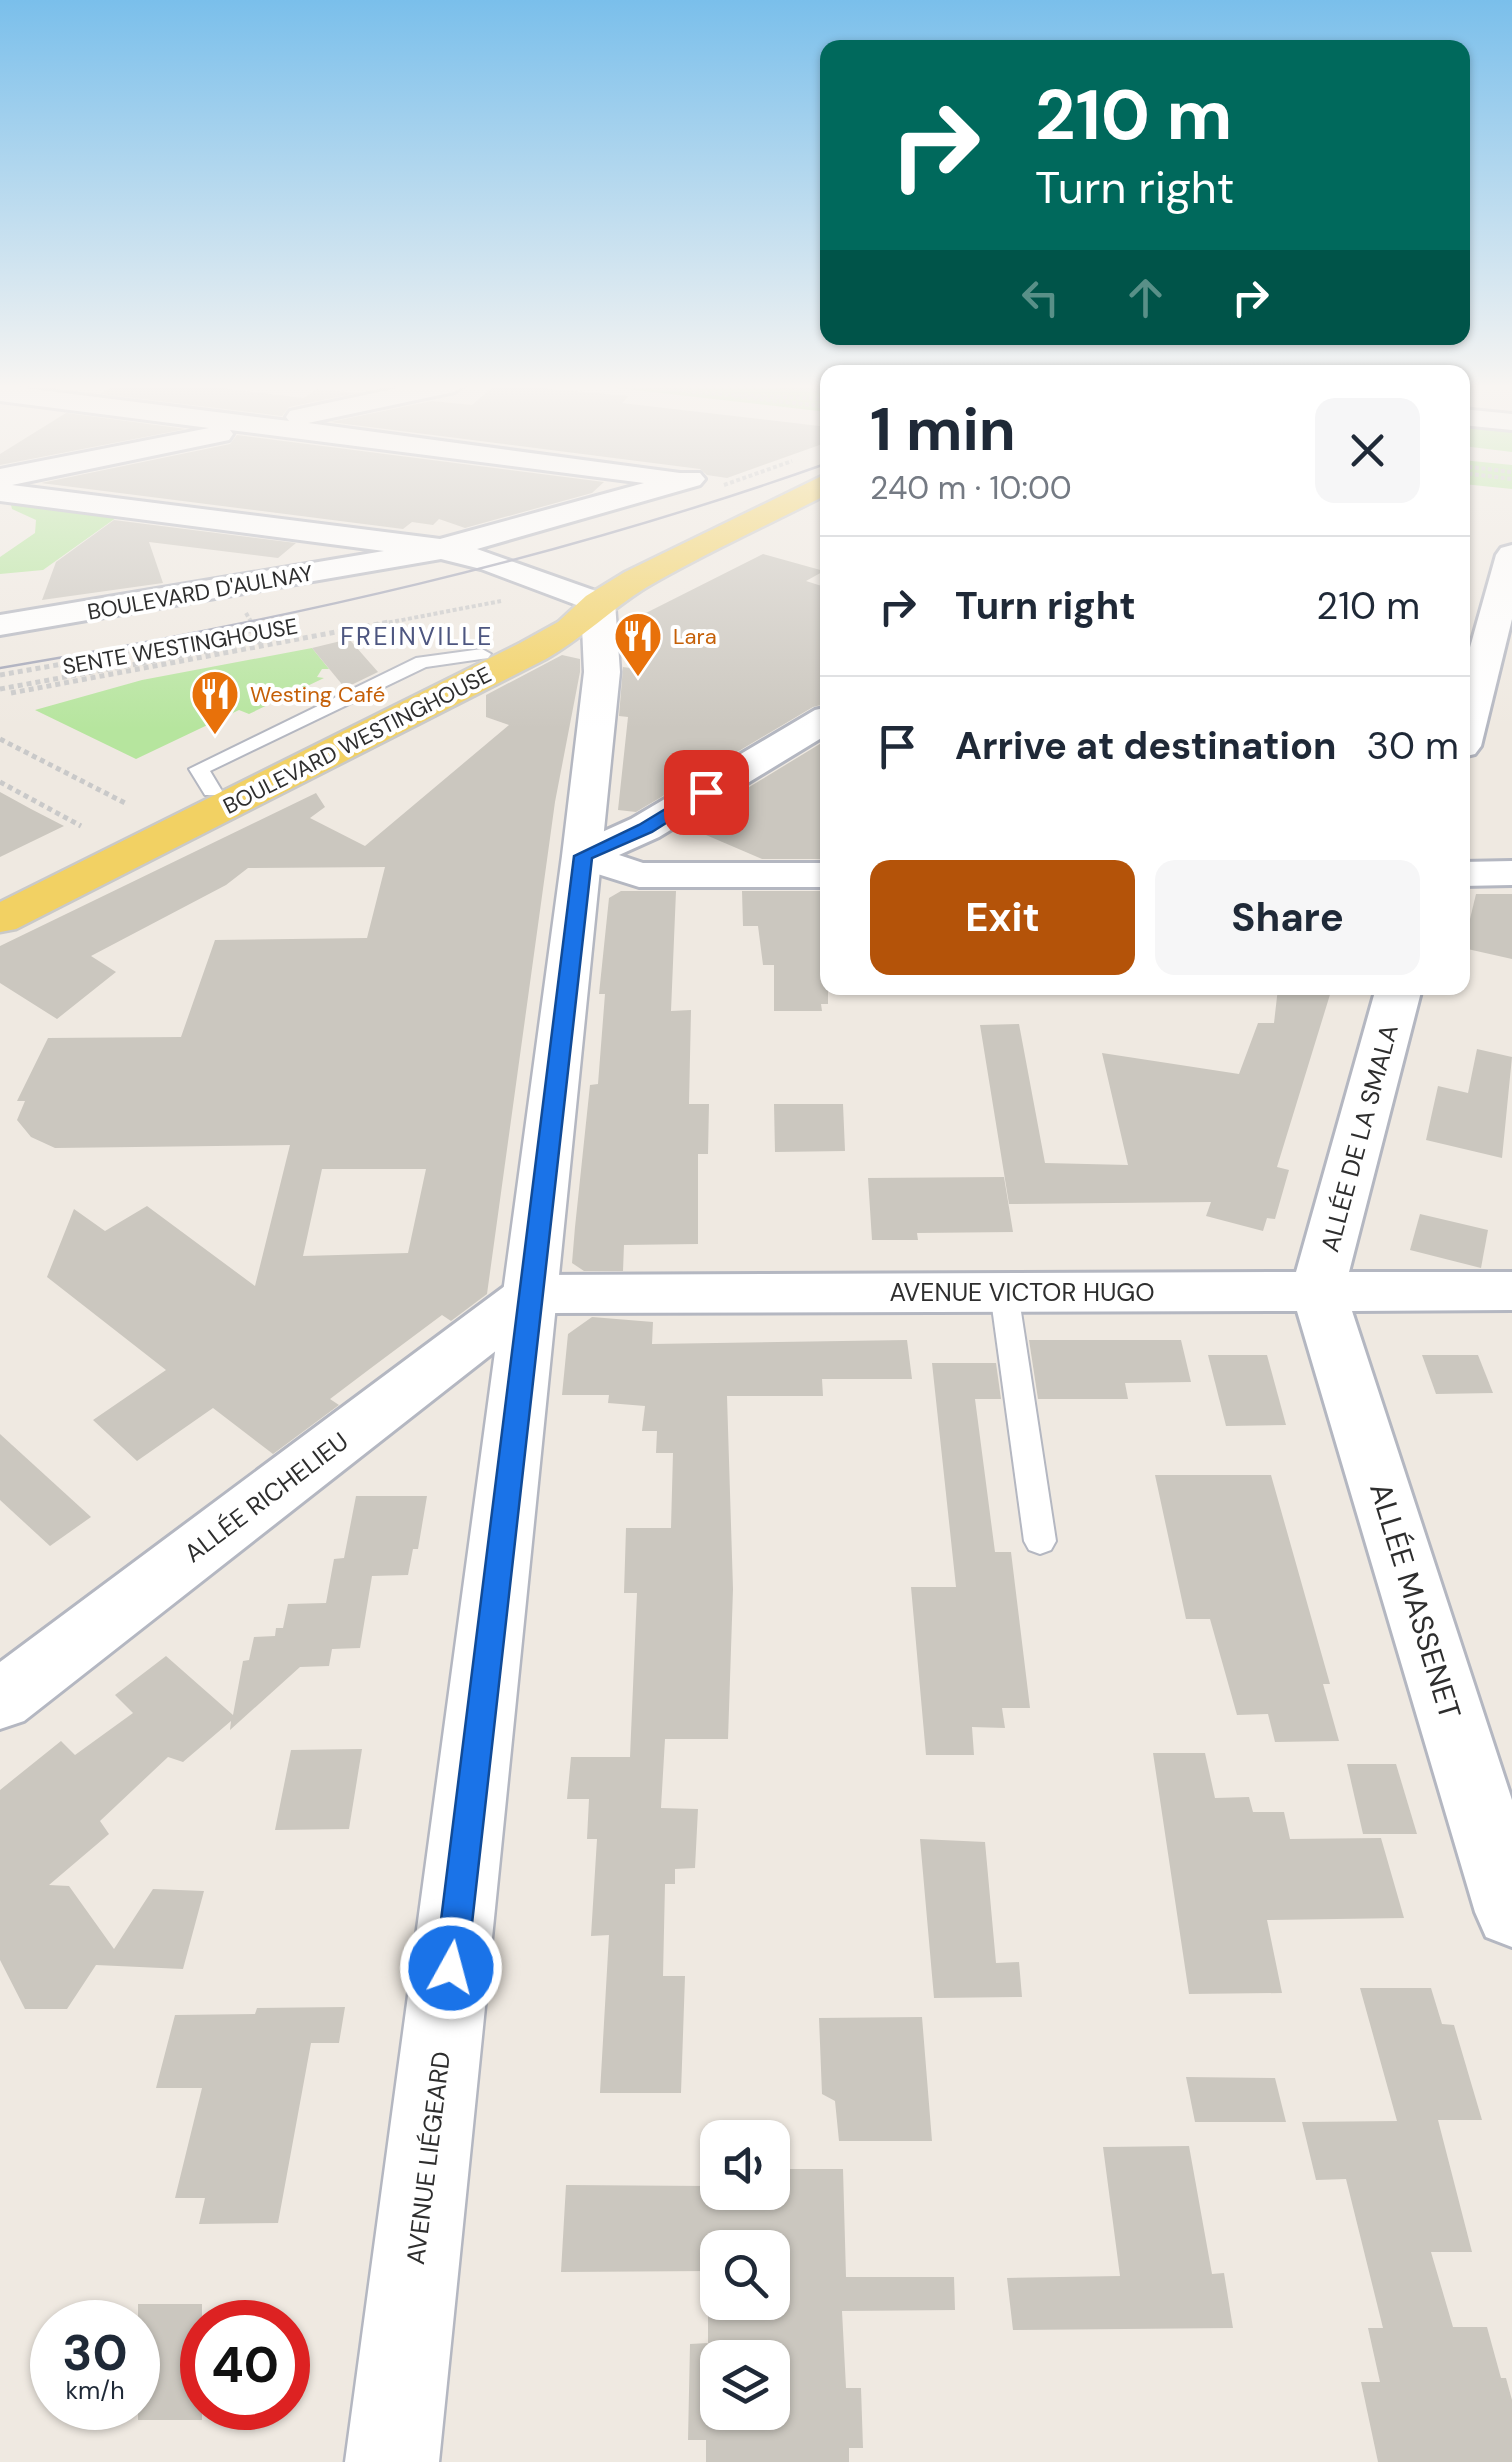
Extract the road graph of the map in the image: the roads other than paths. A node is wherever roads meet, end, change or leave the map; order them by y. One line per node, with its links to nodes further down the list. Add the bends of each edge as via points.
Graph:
1 (53, 499): 5 (street)
2 (619, 499): 5 (street, BOULEVARD D'AULNAY)
3 (796, 499): 7 (main road, BOULEVARD WESTINGHOUSE)
4 (820, 511): 7 (main road, BOULEVARD WESTINGHOUSE)
5 (441, 549): 7 (street); 8 (street, BOULEVARD D'AULNAY)
6 (1502, 569): 9 (street)
7 (598, 603): 11 (street, AVENUE LIÉGEARD, via 602,672); 15 (main road, BOULEVARD WESTINGHOUSE, via 546,619); 16 (main road, BOULEVARD WESTINGHOUSE, via 571,630 533,651)
8 (0, 625)
9 (1470, 711)
10 (820, 723): 11 (street, via 646,828)
11 (583, 856): 14 (street, via 639,875); 21 (street, AVENUE LIÉGEARD)
12 (1470, 874): 13 (street)
13 (1512, 874)
14 (820, 875)
15 (0, 895)
16 (0, 919)
17 (1397, 995): 18 (street, ALLÉE DE LA SMALA)
18 (1318, 1290): 19 (street, AVENUE VICTOR HUGO); 20 (street, AVENUE VICTOR HUGO); 24 (street, ALLÉE MASSENET)
19 (1512, 1291)
20 (1004, 1292): 21 (street, AVENUE VICTOR HUGO); 22 (lane)
21 (532, 1294): 23 (street, ALLÉE RICHELIEU); 25 (street, AVENUE LIÉGEARD)
22 (1040, 1541)
23 (0, 1700)
24 (1512, 1912)
25 (392, 2462)

